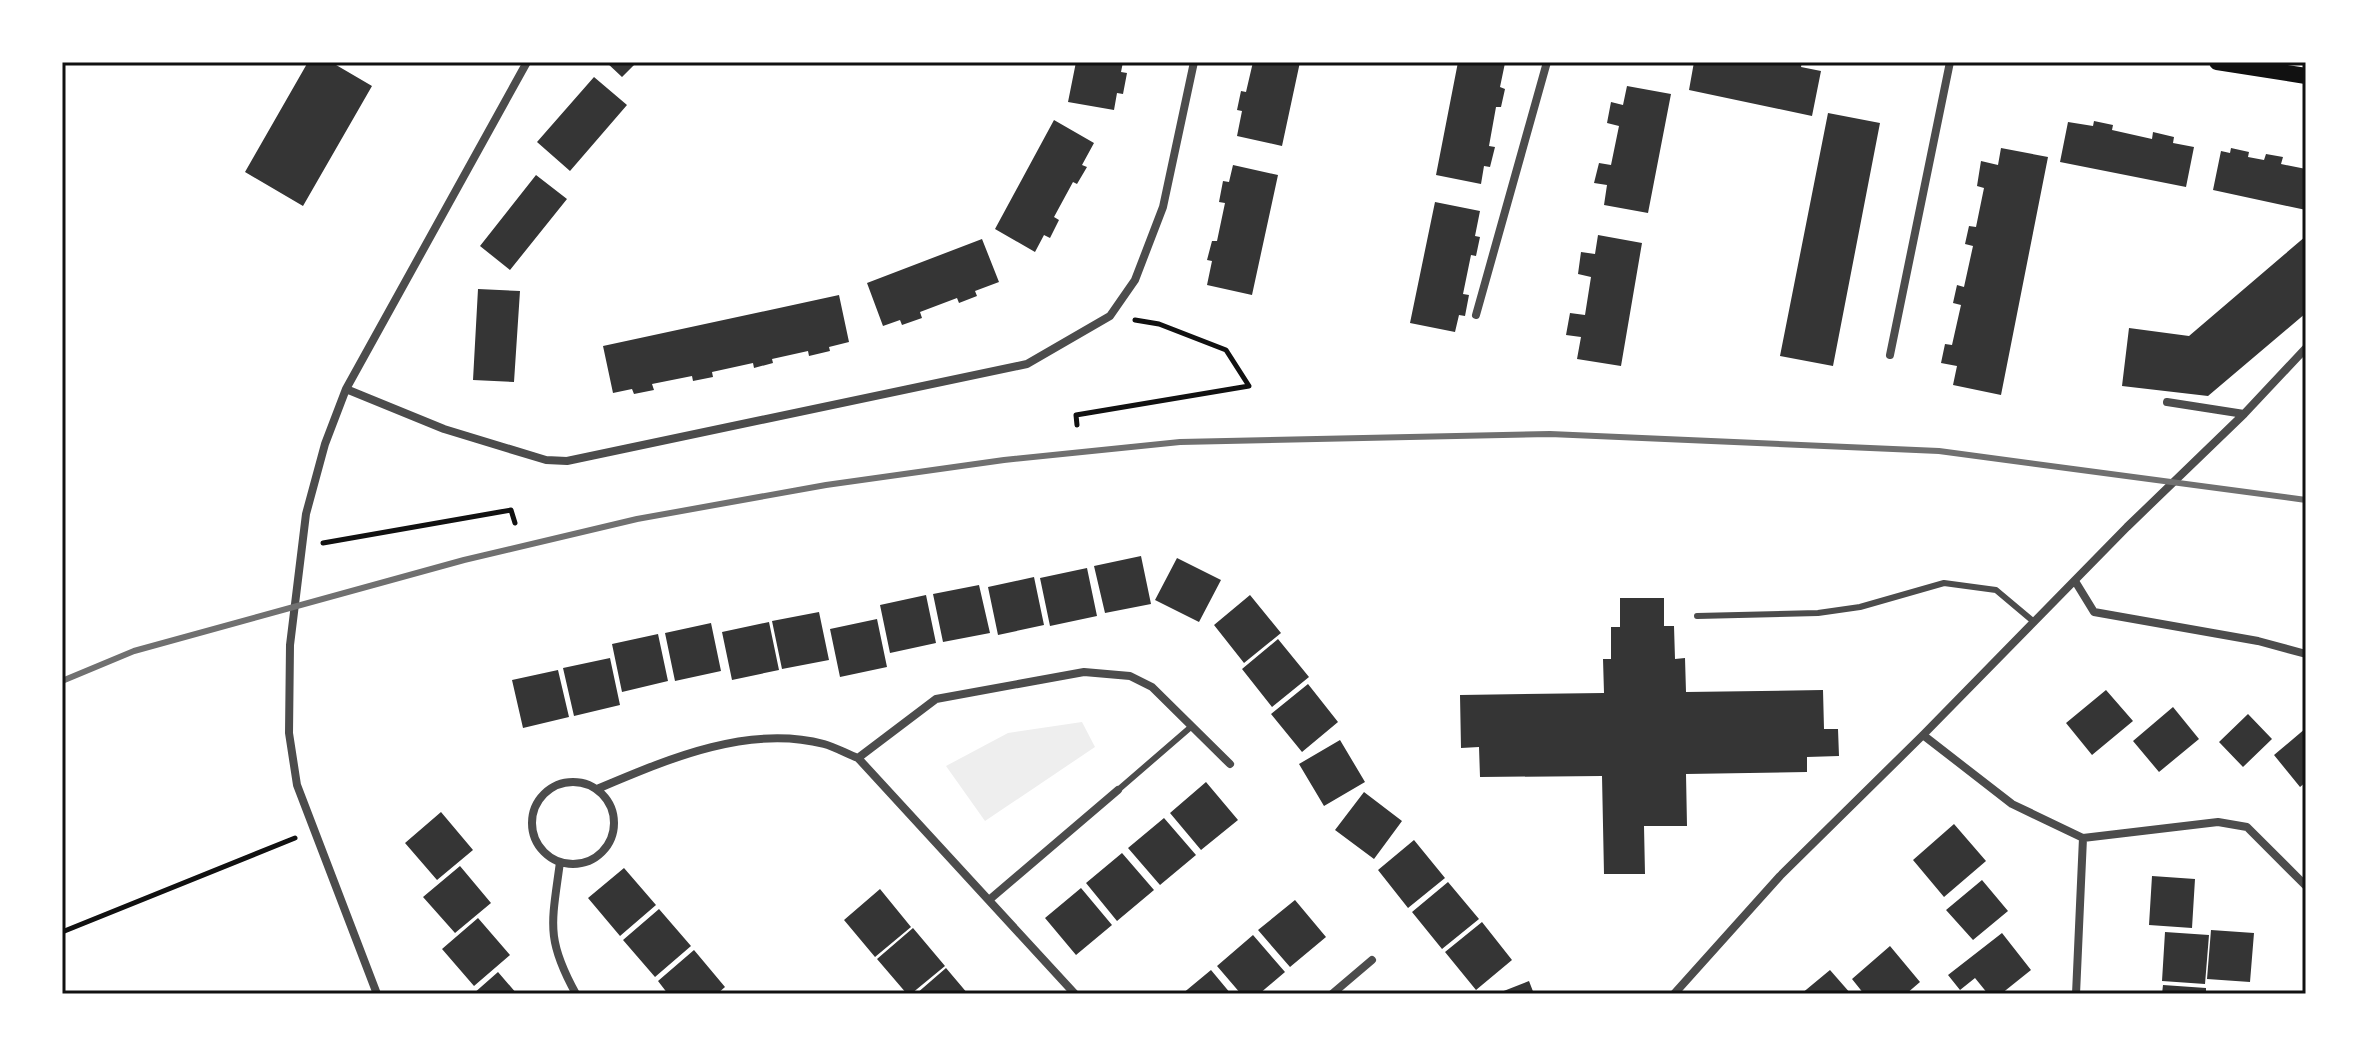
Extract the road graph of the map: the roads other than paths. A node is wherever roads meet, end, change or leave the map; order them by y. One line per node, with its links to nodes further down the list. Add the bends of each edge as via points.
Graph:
1 (527, 62): 10 (street)
2 (1194, 62): 10 (street, via 1163,207 1135,280 1110,316 1027,364 567,461 546,460 444,429)
3 (1547, 62): 7 (street)
4 (1950, 62): 9 (street)
5 (2217, 62): 6 (main road)
6 (2306, 76)
7 (1476, 315)
8 (2306, 348): 12 (street)
9 (1890, 355)
10 (346, 389): 28 (street, via 306,514 290,645 289,733 297,785)
11 (2167, 402): 12 (street)
12 (2244, 414): 13 (street)
13 (2075, 581): 15 (street); 16 (street, via 2094,612)
14 (1697, 616): 15 (lane, via 1818,613 1944,583 1996,590)
15 (2034, 622): 18 (street)
16 (2306, 654)
17 (1192, 726): 19 (street, via 1152,687 1130,676 1084,672 936,699); 20 (street); 22 (lane)
18 (1923, 735): 23 (street, via 2012,804); 32 (street, via 1780,876)
19 (858, 758): 21 (street, via 824,744 788,739 727,743); 26 (street)
20 (1230, 764)
21 (597, 789): 24 (street, via 615,818 610,842 584,863); 24 (street, via 563,783 536,805 535,839)
22 (1118, 790): 26 (street)
23 (2083, 838): 25 (street, via 2218,822 2247,827); 33 (street)
24 (560, 862): 29 (street, via 551,931 559,963)
25 (2306, 886)
26 (989, 900): 30 (street)
27 (1372, 960): 31 (street)
28 (377, 994)
29 (576, 994)
30 (1075, 994)
31 (1332, 994)
32 (1674, 994)
33 (2076, 994)

